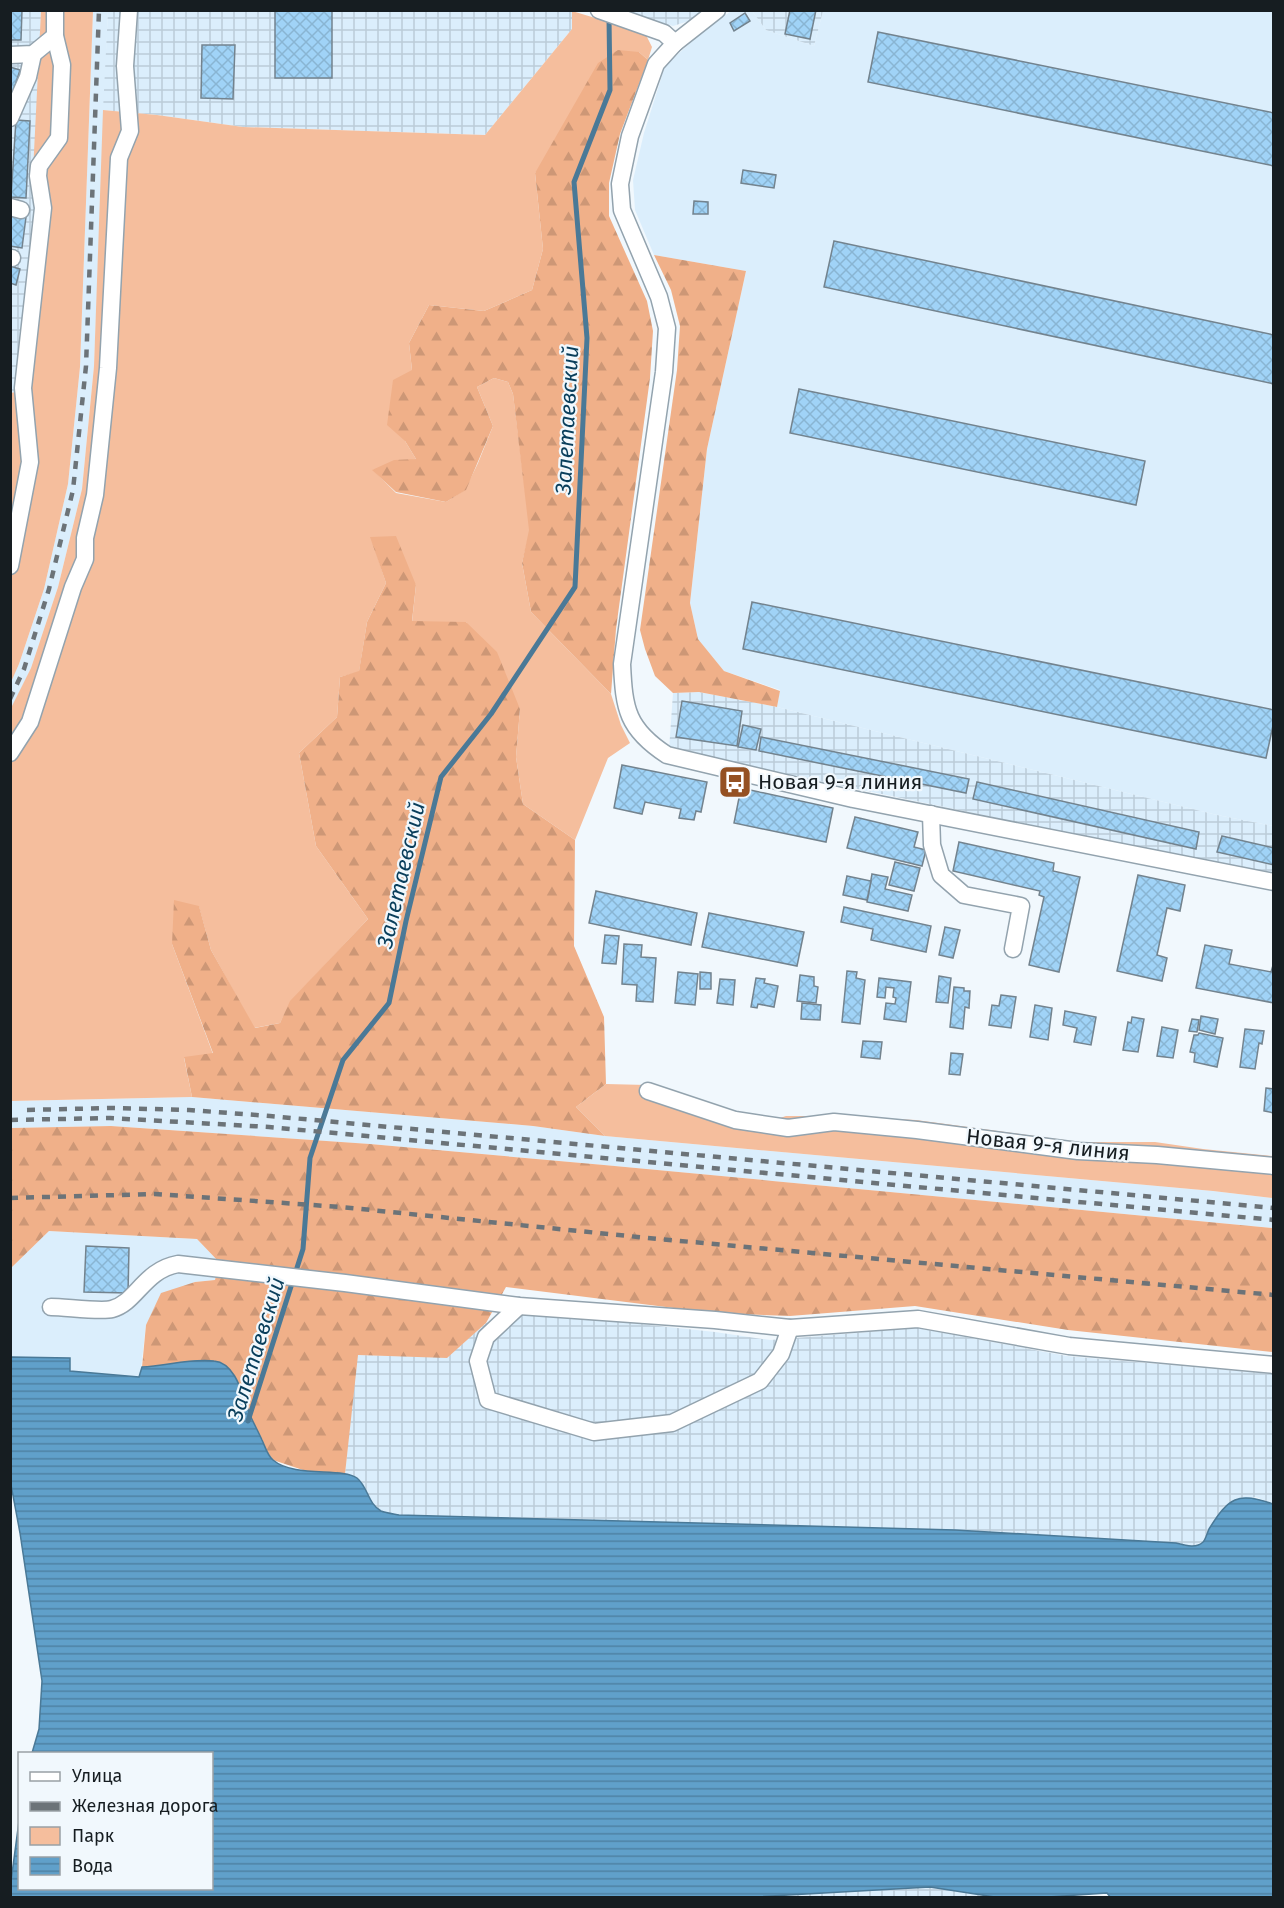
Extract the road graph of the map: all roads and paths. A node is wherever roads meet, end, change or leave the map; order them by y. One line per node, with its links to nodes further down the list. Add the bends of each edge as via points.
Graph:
1 (55, 10): 5 (street)
2 (129, 10): 11 (street, via 125,66 130,131 119,158 108,368 85,559 30,722)
3 (599, 10): 6 (street, via 664,33)
4 (717, 10): 6 (street)
5 (55, 36): 7 (street); 10 (street, via 62,65 59,138 39,166 43,208 23,388 30,462)
6 (675, 43): 12 (street, via 656,64 630,136 620,183 622,210 659,297 667,328 622,664 623,696 633,724 666,755)
7 (33, 54): 8 (street); 9 (street)
8 (10, 55)
9 (10, 118)
10 (10, 566)
11 (10, 753)
12 (931, 814): 13 (street); 14 (street, via 932,845 941,874 963,895 1021,906)
13 (1274, 882)
14 (1013, 949)
15 (648, 1091): 16 (street, Новая 9-я линия, via 735,1120 788,1128 834,1122 1078,1151)
16 (1274, 1166)
17 (519, 1306): 18 (street, via 178,1264 155,1273 111,1310); 19 (street); 19 (street, via 486,1337 478,1361 488,1400 594,1432 672,1423 760,1381 781,1354)
18 (51, 1307)
19 (790, 1328): 20 (street, via 918,1319 1069,1346)
20 (1274, 1365)

